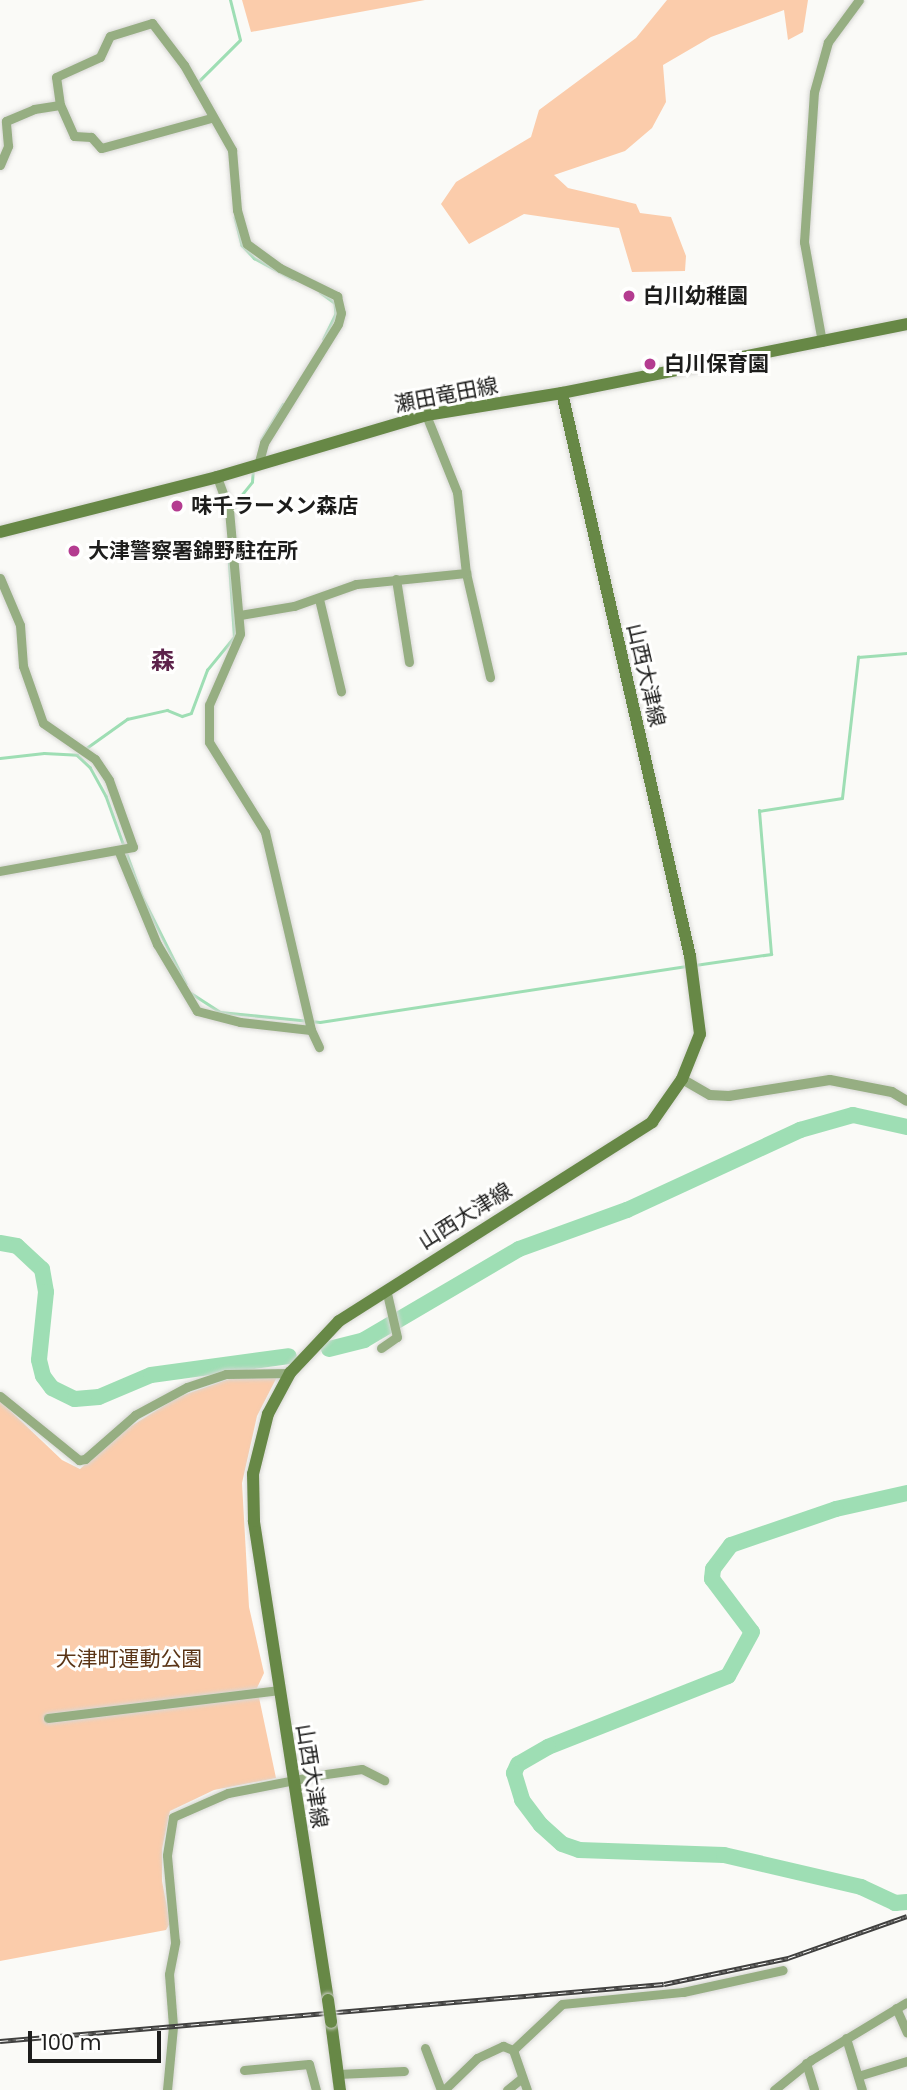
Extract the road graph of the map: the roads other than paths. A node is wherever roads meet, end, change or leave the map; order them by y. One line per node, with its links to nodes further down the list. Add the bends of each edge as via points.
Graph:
1 (859, 0): 6 (street, via 828,42 814,92 804,242)
2 (60, 105): 3 (street, via 74,136 91,137 101,148); 3 (street, via 56,77 100,57 110,36 152,23 184,65); 4 (street, via 34,109 6,121 8,146)
3 (211, 118): 9 (street, via 236,162 237,210 247,244 280,268 329,289 337,296 341,313 327,346 264,443)
4 (0, 165)
5 (907, 324): 6 (main road, 瀬田竜田線)
6 (822, 342): 7 (main road, 瀬田竜田線)
7 (562, 393): 8 (main road, 瀬田竜田線); 24 (main road, 山西大津線, via 694,972 700,1034)
8 (426, 415): 9 (main road, 瀬田竜田線); 12 (street, via 457,492)
9 (259, 462): 10 (main road, 瀬田竜田線)
10 (217, 477): 11 (main road, 瀬田竜田線); 16 (street, via 229,510)
11 (0, 532)
12 (466, 573): 14 (street); 18 (street)
13 (0, 578): 20 (street, via 20,625 23,666 43,723 95,760 108,780 133,847)
14 (396, 579): 15 (street, via 356,584); 17 (street)
15 (319, 599): 16 (street); 19 (street)
16 (240, 615): 22 (street, via 235,649 209,705 207,732 234,788 265,832)
17 (409, 662)
18 (490, 677)
19 (341, 691)
20 (119, 852): 21 (street); 22 (street, via 157,944 197,1011 240,1022)
21 (0, 872)
22 (310, 1030): 23 (street)
23 (319, 1047)
24 (682, 1079): 25 (street, via 710,1095 729,1096 830,1080 892,1092); 26 (main road, 山西大津線, via 652,1122)
25 (907, 1101)
26 (386, 1289): 27 (street, via 397,1338); 28 (main road, 山西大津線, via 339,1321)
27 (381, 1348)
28 (290, 1373): 29 (street, via 226,1374 187,1387 135,1415 79,1460); 30 (main road, 山西大津線, via 258,1442 253,1474 254,1521)
29 (0, 1396)
30 (279, 1690): 31 (street); 33 (main road, 山西大津線)
31 (48, 1718)
32 (384, 1780): 33 (street, via 362,1769)
33 (293, 1782): 45 (main road, 山西大津線, bridge); 48 (street, via 215,1796 170,1821 167,1855 176,1942 169,1974 173,2026)
34 (783, 1970): 40 (street, via 682,1992 562,2004)
35 (907, 2002): 36 (street)
36 (897, 2008): 37 (street); 38 (street)
37 (907, 2033)
38 (846, 2038): 42 (street); 46 (street)
39 (425, 2048): 51 (street)
40 (513, 2050): 47 (street); 51 (street, via 491,2048)
41 (907, 2061): 46 (street)
42 (806, 2063): 54 (street); 55 (street)
43 (244, 2070): 49 (street, via 309,2064)
44 (404, 2071): 45 (street)
45 (338, 2074): 50 (main road, 山西大津線)
46 (858, 2076): 56 (street)
47 (522, 2078): 52 (street); 53 (street)
48 (167, 2090)
49 (316, 2090)
50 (340, 2090)
51 (443, 2090)
52 (507, 2090)
53 (527, 2090)
54 (774, 2090)
55 (814, 2090)
56 (862, 2090)

